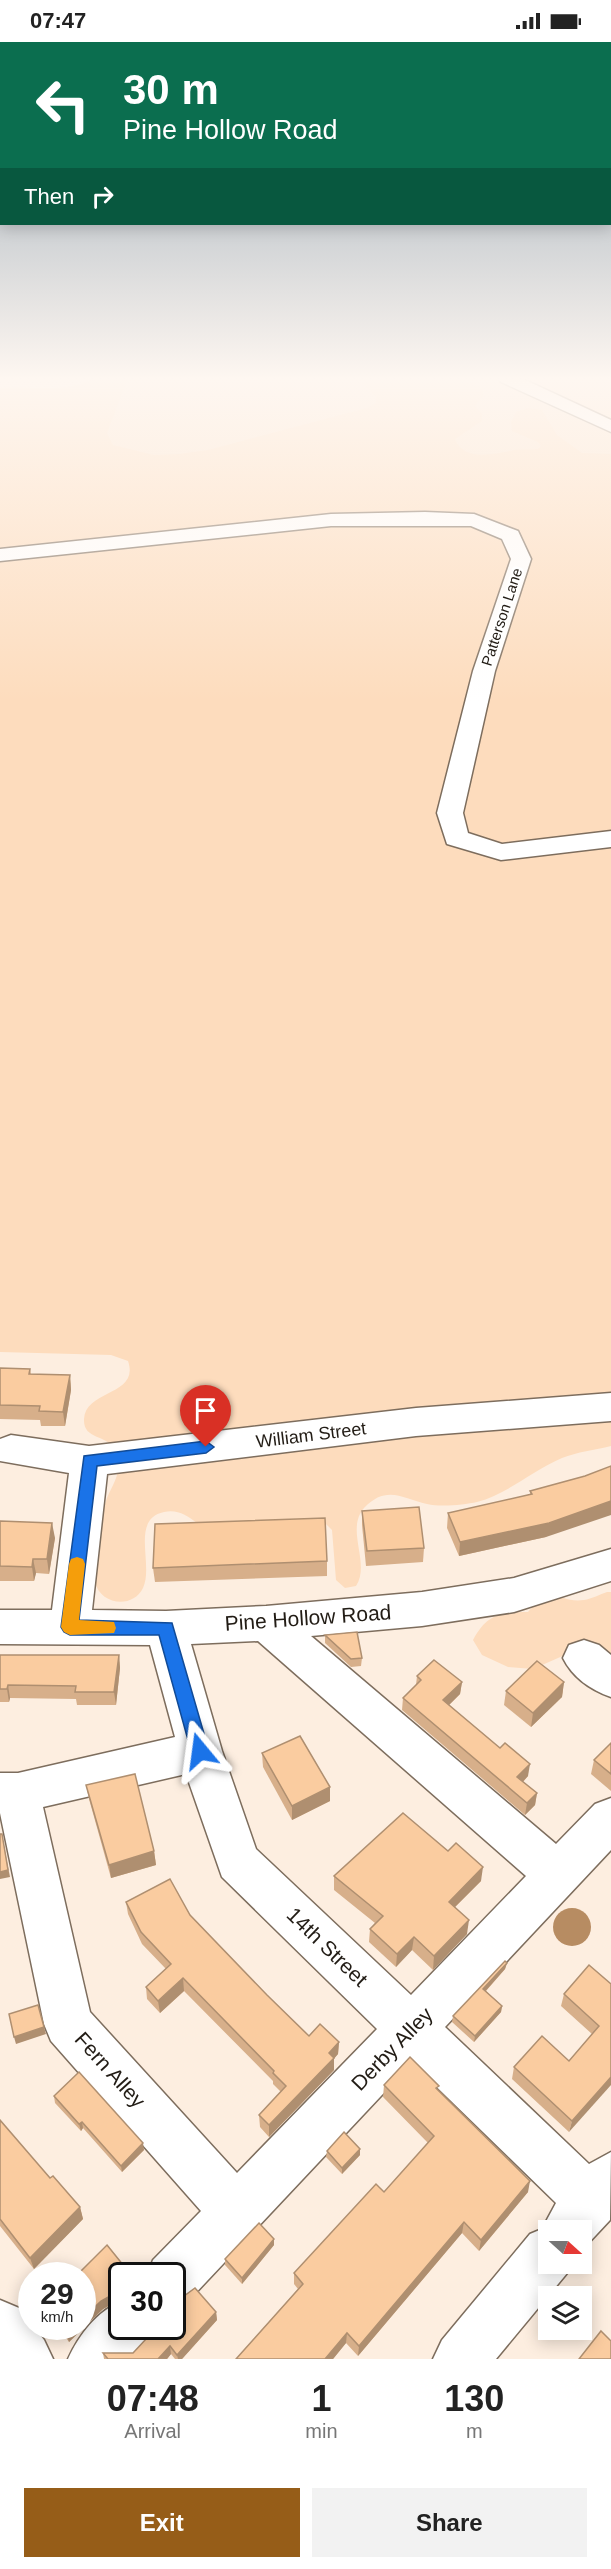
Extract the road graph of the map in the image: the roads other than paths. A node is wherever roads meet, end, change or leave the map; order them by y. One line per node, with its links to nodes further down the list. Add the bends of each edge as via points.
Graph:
1 (0, 555): 2 (street, Patterson Lane, via 331,520 474,520 511,535 521,559 484,671 450,813 456,838 501,852)
2 (611, 839)
3 (611, 1407): 5 (street, William Street, via 416,1422)
4 (11, 1450): 5 (street, William Street)
5 (89, 1461): 9 (street)
6 (611, 1565): 7 (street, Pine Hollow Road, via 514,1595 471,1603)
7 (266, 1623): 10 (street, Pine Hollow Road); 14 (street)
8 (0, 1627): 9 (street, Pine Hollow Road)
9 (70, 1627): 10 (street, Pine Hollow Road)
10 (166, 1628): 11 (street, 14th Street)
11 (200, 1751): 12 (street); 15 (street, 14th Street, via 238,1862)
12 (9, 1793): 17 (street, Fern Alley, via 68,2024)
13 (611, 1819): 14 (street, Derby Alley)
14 (558, 1875): 15 (street, Derby Alley)
15 (412, 2028): 16 (street, 14th Street); 17 (street, Derby Alley)
16 (590, 2204)
17 (237, 2212): 18 (street, Derby Alley)
18 (186, 2265)
19 (538, 2266): 24 (street)
20 (0, 2327): 22 (street)
21 (114, 2340): 23 (street)
22 (25, 2359)
23 (96, 2359)
24 (461, 2359)

